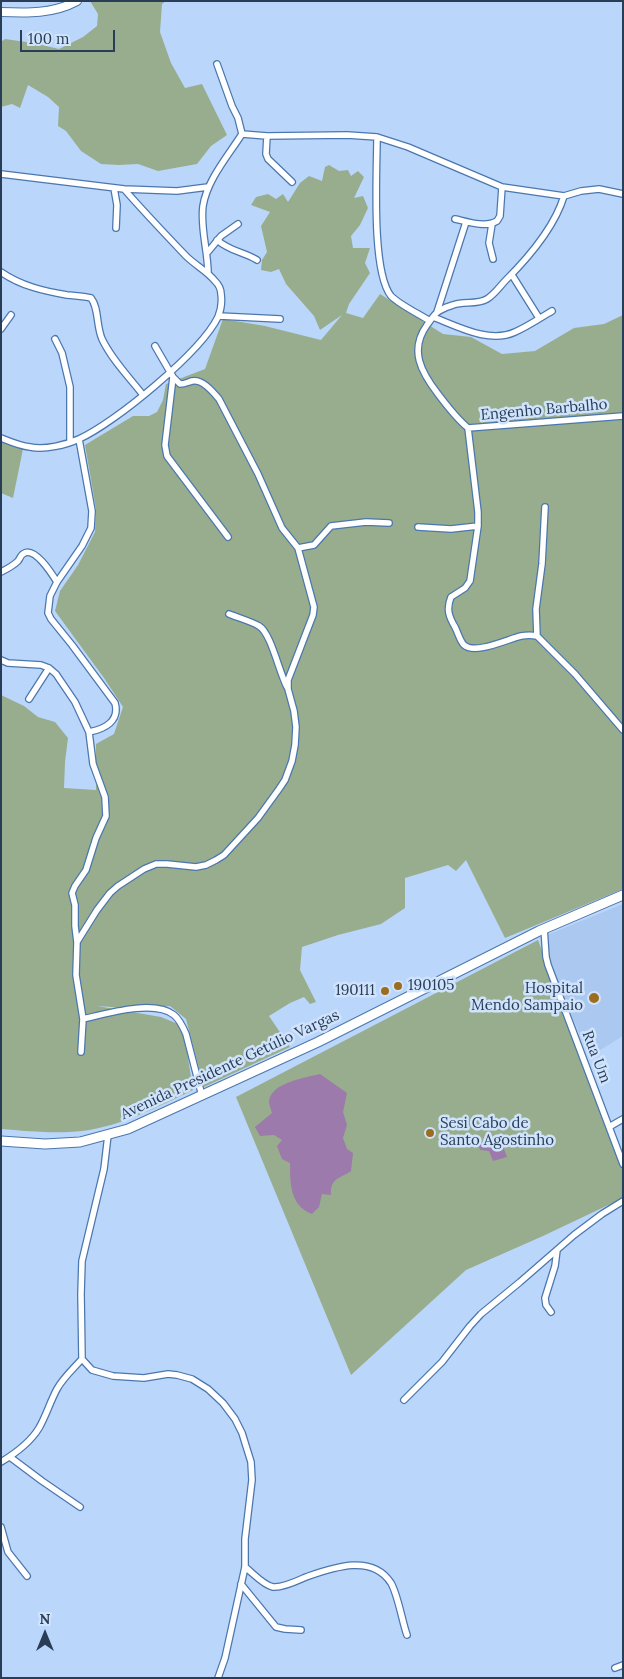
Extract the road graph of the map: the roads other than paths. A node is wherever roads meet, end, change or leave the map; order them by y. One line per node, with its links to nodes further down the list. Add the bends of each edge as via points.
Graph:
1 (77, 1): 2 (main road, via 32,14)
2 (1, 12)
3 (217, 64): 4 (street)
4 (242, 134): 5 (street); 10 (street)
5 (266, 136): 6 (street); 8 (street, via 268,159)
6 (376, 137): 9 (street); 30 (street, via 377,237 382,274 392,296)
7 (1, 174): 11 (street)
8 (292, 182)
9 (502, 186): 14 (street); 18 (street, via 499,219)
10 (208, 187): 12 (street, via 177,191); 21 (street, via 203,207)
11 (114, 188): 12 (street); 19 (street)
12 (124, 189): 25 (street, via 171,241)
13 (623, 194): 14 (street, via 599,189)
14 (564, 196): 26 (street, via 549,228)
15 (455, 219): 16 (street)
16 (466, 222): 18 (street); 30 (street, Engenho Barbalho)
17 (238, 224): 20 (street)
18 (492, 224): 22 (street, via 489,243)
19 (116, 228)
20 (217, 240): 21 (street); 23 (street, via 231,250)
21 (207, 253): 25 (street)
22 (492, 259)
23 (257, 260)
24 (1, 272): 38 (street, via 31,287 91,298 106,346)
25 (208, 273): 29 (street, via 220,287 222,302)
26 (512, 275): 30 (street, via 486,299 454,304); 31 (street)
27 (552, 311): 31 (street)
28 (11, 316): 33 (street)
29 (218, 316): 32 (street); 36 (street, via 198,344)
30 (433, 317): 31 (street, via 490,336 504,336); 40 (street, Engenho Barbalho, via 421,334 419,361 424,375)
31 (539, 318)
32 (280, 319)
33 (1, 329)
34 (55, 339): 43 (street, via 70,387)
35 (155, 346): 36 (street)
36 (170, 370): 37 (street); 38 (street)
37 (173, 377): 48 (street, via 165,445 167,456); 49 (street, via 180,384 199,381 220,399 282,528)
38 (143, 395): 42 (street)
39 (623, 416): 40 (street, Engenho Barbalho)
40 (468, 428): 46 (street, Engenho Barbalho)
41 (1, 438): 43 (street, via 31,448)
42 (78, 439): 43 (street); 51 (street, via 92,512 91,528)
43 (70, 442)
44 (545, 507): 53 (street, via 536,609)
45 (389, 523): 49 (street, via 331,526 314,545)
46 (478, 526): 47 (street, via 451,529); 53 (street, Engenho Barbalho, via 470,581 451,597 448,608 462,642 470,648 477,648 523,635)
47 (418, 527)
48 (228, 537)
49 (298, 548): 56 (street, via 314,611 290,674)
50 (1, 572): 51 (street, via 28,553 47,566)
51 (57, 582): 59 (street, via 50,596 49,616 116,706 114,720)
52 (229, 614): 56 (street, via 265,630)
53 (537, 636): 58 (street, via 576,674)
54 (1, 660): 55 (street)
55 (49, 668): 57 (street); 59 (street, via 67,690)
56 (288, 689): 62 (street, via 296,727 292,761 285,780 258,818 224,855 206,865 156,864 118,886 97,910)
57 (29, 699)
58 (623, 730)
59 (89, 732): 62 (street, via 93,764 106,797 106,816 86,870 72,893)
60 (623, 895): 61 (main road, Avenida Presidente Getúlio Vargas)
61 (544, 928): 65 (main road, Avenida Presidente Getúlio Vargas, via 318,1042); 67 (street, Rua Um, via 548,965)
62 (77, 942): 63 (street, via 76,975)
63 (83, 1019): 64 (street); 65 (street, via 134,1009 160,1009 175,1016 186,1034)
64 (81, 1052)
65 (202, 1096): 68 (main road, Avenida Presidente Getúlio Vargas)
66 (623, 1119): 67 (street)
67 (609, 1127): 70 (street, Rua Um)
68 (108, 1135): 69 (main road, Avenida Presidente Getúlio Vargas, via 80,1142 45,1144); 75 (street, via 104,1169 82,1261)
69 (1, 1141)
70 (620, 1149): 71 (street, Rua Um)
71 (623, 1164)
72 (623, 1201): 73 (street)
73 (557, 1250): 74 (street, via 545,1298); 76 (street, via 481,1314 442,1362)
74 (550, 1312)
75 (82, 1359): 77 (street, via 58,1388 39,1428); 81 (street, via 92,1370 113,1376 144,1378 168,1374 192,1379 208,1389 227,1408 242,1433 251,1462)
76 (404, 1400)
77 (10, 1457): 78 (street); 79 (street)
78 (1, 1462)
79 (80, 1506)
80 (1, 1527): 82 (street, via 8,1552)
81 (245, 1567): 83 (street); 85 (street, via 275,1587 325,1570 365,1565 374,1568 391,1584)
82 (27, 1576)
83 (241, 1584): 84 (street, via 276,1627); 88 (street)
84 (301, 1630)
85 (406, 1635)
86 (623, 1665): 87 (street)
87 (615, 1668)
88 (218, 1678)

